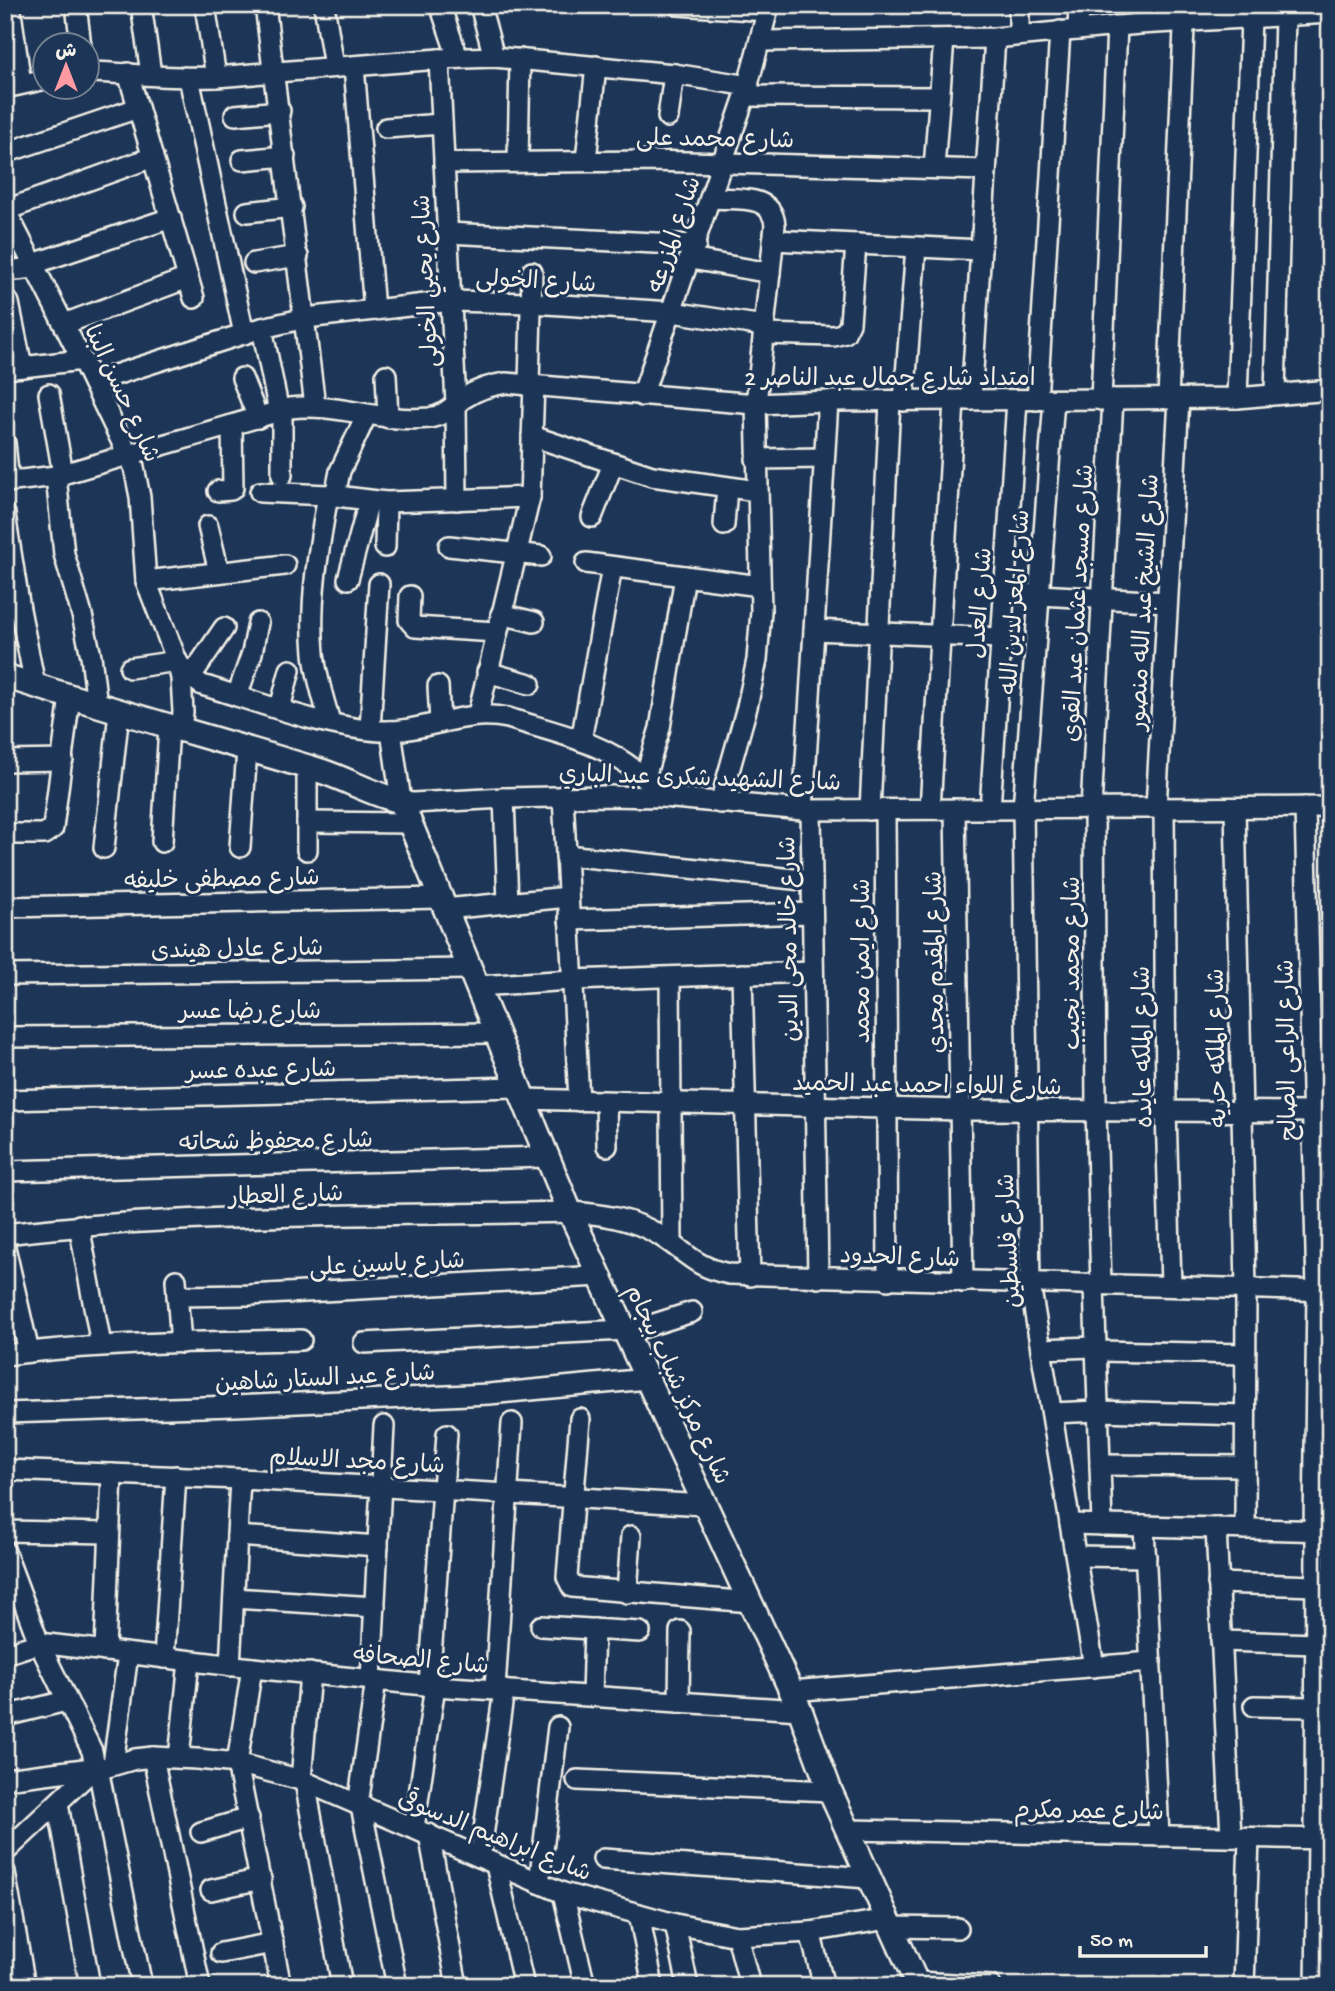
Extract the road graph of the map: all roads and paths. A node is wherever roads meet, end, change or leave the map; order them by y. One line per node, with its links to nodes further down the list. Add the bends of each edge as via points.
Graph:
1 (10, 5): 39 (street)
2 (76, 5): 20 (street)
3 (141, 5): 34 (street)
4 (205, 5): 36 (street)
5 (265, 5): 33 (street)
6 (325, 5): 30 (street)
7 (440, 5): 26 (street, شارع يحيي الخولى)
8 (480, 5): 25 (street)
9 (678, 5): 12 (street)
10 (1019, 5): 21 (street)
11 (1079, 5): 19 (street, شارع المعز لدين الله)
12 (768, 8): 24 (street, شارع المزرعه)
13 (1185, 13): 16 (street); 17 (street); 97 (street, شارع الشيخ عبد الله منصور)
14 (1287, 13): 15 (street); 16 (street); 94 (street)
15 (1330, 13)
16 (1240, 14): 96 (street)
17 (1139, 15): 18 (street)
18 (1117, 26): 19 (street); 101 (street, شارع مسجد عثمان عبد القوى)
19 (1069, 30): 21 (street); 100 (street, شارع المعز لدين الله)
20 (79, 32)
21 (1019, 36): 22 (street)
22 (995, 38): 23 (street); 57 (street)
23 (944, 39): 24 (street); 41 (street)
24 (761, 41): 40 (street, شارع المزرعه)
25 (494, 57): 26 (street); 27 (street)
26 (449, 58): 28 (street); 46 (street, شارع يحيي الخولى)
27 (520, 59): 29 (street); 53 (street)
28 (354, 66): 30 (street); 80 (street)
29 (596, 66): 35 (street); 52 (street)
30 (334, 67): 33 (street)
31 (102, 72): 32 (street)
32 (128, 73): 34 (street); 42 (street)
33 (275, 73): 36 (street); 43 (street)
34 (151, 74): 37 (street)
35 (674, 74): 40 (street); 45 (street)
36 (216, 77): 37 (street)
37 (189, 78): 85 (street)
38 (32, 82): 39 (street)
39 (13, 86)
40 (747, 91): 41 (street); 55 (street, شارع المزرعه)
41 (940, 97): 56 (street)
42 (138, 108): 48 (street); 50 (street)
43 (280, 111): 44 (street); 49 (street)
44 (235, 115)
45 (668, 117)
46 (442, 124): 47 (street); 54 (street, شارع يحيي الخولى)
47 (386, 128)
48 (5, 153)
49 (285, 156): 51 (street); 59 (street)
50 (153, 158): 61 (street); 62 (street)
51 (242, 160)
52 (586, 160): 53 (street, شارع محمد على); 55 (street, شارع محمد على)
53 (518, 161): 54 (street, شارع محمد على)
54 (444, 163): 63 (street, شارع يحيي الخولى)
55 (723, 163): 56 (street, شارع محمد على); 58 (street, شارع المزرعه)
56 (934, 168): 57 (street, شارع محمد على)
57 (986, 170): 67 (street)
58 (712, 198): 64 (street, via 767,205 774,217); 68 (street, شارع المزرعه)
59 (292, 207): 60 (street); 69 (street)
60 (247, 212)
61 (7, 214): 71 (street, شارع حسن البنا)
62 (171, 218): 71 (street); 75 (street)
63 (447, 233): 68 (street); 77 (street, شارع يحيي الخولى)
64 (773, 240): 65 (street); 74 (street)
65 (856, 244): 66 (street); 84 (street, شارع الخولى, via 850,323 845,333)
66 (916, 247): 67 (street); 103 (street, شارع ايمن محمد)
67 (981, 250): 98 (street)
68 (693, 252): 74 (street); 81 (street, شارع المزرعه)
69 (298, 256): 70 (street); 82 (street)
70 (254, 263)
71 (34, 266): 72 (street); 83 (street, شارع حسن البنا)
72 (5, 271)
73 (532, 272): 79 (street)
74 (770, 273): 84 (street)
75 (188, 278): 76 (street); 83 (street)
76 (194, 298)
77 (451, 301): 79 (street, شارع الخولى); 80 (street, شارع الخولى); 104 (street, شارع يحيي الخولى)
78 (9, 303): 87 (street)
79 (531, 303): 81 (street, شارع الخولى); 91 (street)
80 (374, 310): 82 (street, شارع الخولى)
81 (672, 312): 84 (street, شارع الخولى); 95 (street, شارع المزرعه)
82 (306, 318): 85 (street, شارع الخولى); 106 (street)
83 (64, 324): 86 (street, شارع حسن البنا)
84 (764, 330): 105 (street)
85 (253, 331): 90 (street, شارع الخولى); 107 (street)
86 (82, 360): 87 (street); 90 (street, شارع حسن البنا)
87 (14, 368)
88 (386, 375): 110 (street)
89 (242, 378): 109 (street)
90 (93, 382): 114 (street, شارع حسن البنا)
91 (531, 384): 95 (street, امتداد شارع جمال عبد الناصر 2); 104 (street, امتداد شارع جمال عبد الناصر 2, via 495,385); 112 (street)
92 (1330, 390): 94 (street, امتداد شارع جمال عبد الناصر 2)
93 (49, 394): 118 (street)
94 (1275, 394): 96 (street, امتداد شارع جمال عبد الناصر 2)
95 (642, 396): 105 (street, امتداد شارع جمال عبد الناصر 2)
96 (1237, 398): 97 (street, امتداد شارع جمال عبد الناصر 2)
97 (1174, 399): 101 (street, امتداد شارع جمال عبد الناصر 2); 151 (street, شارع الشيخ عبد الله منصور)
98 (962, 400): 99 (street, امتداد شارع جمال عبد الناصر 2); 103 (street, امتداد شارع جمال عبد الناصر 2); 158 (street)
99 (1017, 400): 100 (street, امتداد شارع جمال عبد الناصر 2); 147 (street, شارع العدل)
100 (1046, 400): 101 (street, امتداد شارع جمال عبد الناصر 2); 148 (street, شارع المعز لدين الله)
101 (1107, 400): 150 (street, شارع مسجد عثمان عبد القوى)
102 (828, 401): 103 (street, امتداد شارع جمال عبد الناصر 2); 105 (street, امتداد شارع جمال عبد الناصر 2); 116 (street, شارع خالد محى الدين)
103 (897, 401): 157 (street, شارع ايمن محمد)
104 (456, 404): 110 (street, امتداد شارع جمال عبد الناصر 2, via 433,417); 127 (street, شارع يحيي الخولى)
105 (755, 404): 115 (street)
106 (315, 406): 107 (street, امتداد شارع جمال عبد الناصر 2); 108 (street, امتداد شارع جمال عبد الناصر 2)
107 (281, 411): 109 (street, امتداد شارع جمال عبد الناصر 2); 119 (street)
108 (366, 415): 110 (street, امتداد شارع جمال عبد الناصر 2); 125 (street)
109 (258, 418): 111 (street, امتداد شارع جمال عبد الناصر 2)
110 (388, 418)
111 (232, 426): 114 (street, امتداد شارع جمال عبد الناصر 2); 122 (street, via 233,488)
112 (532, 436): 117 (street); 126 (street)
113 (5, 443): 120 (street)
114 (129, 455): 118 (street, امتداد شارع جمال عبد الناصر 2); 143 (street, شارع حسن البنا, via 140,497)
115 (756, 458): 116 (street); 123 (street)
116 (824, 458): 156 (street, شارع خالد محى الدين)
117 (612, 464): 121 (street, via 652,476); 130 (street)
118 (60, 475): 120 (street, امتداد شارع جمال عبد الناصر 2); 171 (street, via 64,554)
119 (282, 475)
120 (7, 482)
121 (727, 487): 123 (street); 131 (street)
122 (218, 491)
123 (757, 491): 146 (street)
124 (260, 492): 125 (street)
125 (332, 495): 128 (street); 175 (street, via 316,572 313,650)
126 (530, 498): 127 (street); 135 (street)
127 (457, 500): 128 (street)
128 (377, 502): 134 (street); 142 (street)
129 (5, 514): 144 (street)
130 (592, 517)
131 (724, 525)
132 (208, 526): 141 (street)
133 (449, 546): 135 (street)
134 (385, 547)
135 (516, 552): 136 (street); 154 (street)
136 (541, 556)
137 (586, 563): 139 (street)
138 (285, 565): 141 (street)
139 (612, 567): 140 (street); 179 (street)
140 (685, 576): 146 (street); 184 (street, via 660,728)
141 (225, 578): 143 (street)
142 (348, 579)
143 (146, 581): 160 (street, شارع حسن البنا)
144 (10, 583): 167 (street)
145 (379, 584): 177 (street)
146 (760, 586): 189 (street, via 757,660)
147 (1004, 593): 148 (street); 159 (street, شارع العدل)
148 (1040, 595): 150 (street); 197 (street, شارع المعز لدين الله)
149 (410, 596): 154 (street, via 409,620 415,627)
150 (1101, 598): 151 (street); 198 (street, شارع مسجد عثمان عبد القوى)
151 (1167, 602): 192 (street, شارع الشيخ عبد الله منصور)
152 (534, 622): 154 (street)
153 (258, 623): 170 (street)
154 (499, 623): 163 (street)
155 (224, 628): 165 (street)
156 (814, 630): 157 (street); 199 (street, شارع خالد محى الدين)
157 (879, 633): 158 (street); 200 (street, شارع ايمن محمد)
158 (940, 635): 159 (street); 194 (street)
159 (1001, 638): 196 (street, شارع العدل)
160 (177, 661): 161 (street); 165 (street); 176 (street, شارع حسن البنا, via 182,695)
161 (130, 668)
162 (290, 670): 172 (street)
163 (487, 673): 166 (street); 173 (street)
164 (5, 676): 167 (main road, شارع الشهيد شكرى عبد الباري)
165 (190, 678): 170 (street)
166 (530, 684)
167 (35, 685): 169 (main road, شارع الشهيد شكرى عبد الباري)
168 (438, 686): 174 (street)
169 (70, 696): 171 (main road, شارع الشهيد شكرى عبد الباري); 181 (street)
170 (237, 696): 172 (street)
171 (108, 708): 176 (main road, شارع الشهيد شكرى عبد الباري); 206 (street)
172 (280, 708): 175 (street)
173 (478, 714): 174 (street); 179 (street, via 493,714)
174 (440, 722): 178 (street)
175 (330, 723): 177 (street)
176 (175, 729): 180 (main road, شارع الشهيد شكرى عبد الباري); 204 (street, شارع حسن البنا)
177 (370, 729): 178 (street)
178 (391, 731): 188 (street)
179 (581, 741): 184 (street, via 615,755)
180 (247, 750): 183 (main road, شارع الشهيد شكرى عبد الباري); 205 (street)
181 (62, 760): 182 (street); 203 (street, via 53,828 44,834)
182 (5, 761)
183 (307, 767): 188 (main road, شارع الشهيد شكرى عبد الباري); 201 (street)
184 (645, 777): 186 (street)
185 (563, 796): 186 (street, شارع الشهيد شكرى عبد الباري); 187 (street, شارع الشهيد شكرى عبد الباري); 208 (street)
186 (663, 797): 189 (street, شارع الشهيد شكرى عبد الباري)
187 (504, 798): 188 (street, شارع الشهيد شكرى عبد الباري, via 426,804); 211 (street)
188 (401, 801): 202 (main road, شارع مركز شباب بيجام)
189 (720, 803): 199 (street, شارع الشهيد شكرى عبد الباري)
190 (1305, 807): 191 (street, شارع الشهيد شكرى عبد الباري); 193 (street, شارع الشهيد شكرى عبد الباري); 237 (street, شارع الراعى الصالح)
191 (1330, 807)
192 (1160, 808): 193 (street, شارع الشهيد شكرى عبد الباري); 198 (street, شارع الشهيد شكرى عبد الباري); 235 (street, شارع الملكه عايده)
193 (1235, 808): 236 (street, شارع الملكه حريه)
194 (930, 809): 195 (street, شارع الشهيد شكرى عبد الباري); 200 (street, شارع الشهيد شكرى عبد الباري)
195 (956, 809): 196 (street, شارع الشهيد شكرى عبد الباري); 232 (street, شارع المقدم مجدي)
196 (990, 809): 197 (street, شارع الشهيد شكرى عبد الباري)
197 (1023, 809): 198 (street, شارع الشهيد شكرى عبد الباري); 233 (street, شارع فلسطين)
198 (1093, 809): 234 (street, شارع محمد نجيب)
199 (807, 810): 200 (street, شارع الشهيد شكرى عبد الباري); 209 (street, شارع خالد محى الدين)
200 (878, 810): 231 (street, شارع ايمن محمد)
201 (307, 822): 202 (street); 207 (street)
202 (410, 823): 212 (main road, شارع مركز شباب بيجام)
203 (5, 834)
204 (162, 842)
205 (240, 847)
206 (104, 848)
207 (307, 850)
208 (566, 855): 209 (street); 210 (street)
209 (812, 881): 214 (street, شارع خالد محى الدين)
210 (568, 897): 211 (street, شارع مصطفى خليفه); 215 (street)
211 (508, 903): 212 (street, شارع مصطفى خليفه)
212 (443, 904): 213 (street, شارع مصطفى خليفه); 219 (main road, شارع مركز شباب بيجام)
213 (5, 907)
214 (813, 912): 215 (street); 216 (street, شارع خالد محى الدين)
215 (569, 920): 221 (street)
216 (813, 972): 217 (street, شارع عادل هيندى); 230 (street, شارع خالد محى الدين)
217 (742, 974): 220 (street, شارع عادل هيندى); 229 (street)
218 (5, 975): 219 (street, شارع عادل هيندى)
219 (473, 977): 221 (street, شارع عادل هيندى); 222 (main road, شارع مركز شباب بيجام)
220 (670, 977): 221 (street, شارع عادل هيندى); 228 (street)
221 (572, 980): 226 (street)
222 (496, 1033): 223 (street, شارع رضا عسر); 224 (main road, شارع مركز شباب بيجام)
223 (5, 1037)
224 (521, 1093): 225 (street, شارع عبده عسر); 226 (street, شارع اللواء احمد عبد الحميد); 239 (main road, شارع مركز شباب بيجام)
225 (5, 1100)
226 (579, 1101): 227 (street, شارع اللواء احمد عبد الحميد)
227 (606, 1102): 228 (street, شارع اللواء احمد عبد الحميد); 238 (street)
228 (672, 1104): 229 (street, شارع اللواء احمد عبد الحميد); 244 (street)
229 (745, 1105): 230 (street, شارع اللواء احمد عبد الحميد); 247 (street)
230 (815, 1106): 231 (street, شارع اللواء احمد عبد الحميد); 248 (street, شارع خالد محى الدين)
231 (887, 1108): 232 (street, شارع اللواء احمد عبد الحميد); 249 (street, شارع ايمن محمد)
232 (961, 1110): 233 (street, شارع اللواء احمد عبد الحميد); 250 (street, شارع المقدم مجدي)
233 (1028, 1110): 234 (street, شارع اللواء احمد عبد الحميد); 251 (street, شارع فلسطين)
234 (1096, 1111): 235 (street, شارع اللواء احمد عبد الحميد); 252 (street, شارع محمد نجيب)
235 (1166, 1111): 236 (street, شارع اللواء احمد عبد الحميد); 253 (street, شارع الملكه عايده)
236 (1242, 1111): 237 (street, شارع اللواء احمد عبد الحميد); 254 (street, شارع الملكه حريه)
237 (1321, 1112): 255 (street, شارع الراعى الصالح)
238 (607, 1146)
239 (547, 1157): 240 (street, شارع محفوظ شحاته); 241 (main road, شارع مركز شباب بيجام)
240 (5, 1171)
241 (570, 1212): 242 (street, شارع العطار); 244 (street, شارع الحدود, via 624,1219); 246 (main road, شارع مركز شباب بيجام)
242 (79, 1225): 243 (street, شارع العطار); 262 (street)
243 (5, 1234)
244 (672, 1243): 247 (street, شارع الحدود, via 713,1271)
245 (5, 1247): 265 (street)
246 (600, 1276): 257 (main road, شارع مركز شباب بيجام); 260 (street, شارع ياسين على, via 290,1293 176,1288)
247 (750, 1276): 248 (street, شارع الحدود)
248 (818, 1278): 249 (street, شارع الحدود)
249 (888, 1280): 250 (street, شارع الحدود)
250 (963, 1282): 251 (street, شارع الحدود)
251 (1030, 1284): 252 (street, شارع الحدود); 263 (street, شارع فلسطين)
252 (1097, 1285): 253 (street, شارع الحدود); 264 (street)
253 (1171, 1286): 254 (street, شارع الحدود)
254 (1246, 1287): 255 (street, شارع الحدود); 266 (street)
255 (1323, 1291): 258 (street, شارع الراعى الصالح)
256 (692, 1312): 257 (street)
257 (625, 1331): 261 (street); 268 (main road, شارع مركز شباب بيجام)
258 (1323, 1333): 293 (street, شارع الراعى الصالح)
259 (301, 1340): 260 (street)
260 (181, 1343): 262 (street)
261 (364, 1343)
262 (101, 1345): 265 (street)
263 (1041, 1349): 264 (street); 271 (street, شارع فلسطين)
264 (1096, 1350): 266 (street); 269 (street)
265 (29, 1352): 267 (street)
266 (1245, 1354): 272 (street)
267 (5, 1355)
268 (647, 1379): 270 (street, شارع عبد الستار شاهين, via 489,1394); 287 (main road, شارع مركز شباب بيجام)
269 (1098, 1411): 271 (street); 272 (street); 277 (street)
270 (5, 1413)
271 (1052, 1413): 288 (street, شارع فلسطين)
272 (1245, 1415): 278 (street)
273 (580, 1419): 286 (street)
274 (512, 1423): 285 (street)
275 (384, 1426): 283 (street)
276 (447, 1434): 284 (street)
277 (1100, 1465): 278 (street); 289 (street)
278 (1245, 1466): 292 (street)
279 (5, 1470): 280 (street, شارع مجد الاسلام)
280 (112, 1474): 281 (street, شارع مجد الاسلام); 295 (street)
281 (176, 1476): 282 (street, شارع مجد الاسلام); 318 (street)
282 (240, 1479): 283 (street, شارع مجد الاسلام); 296 (street)
283 (381, 1486): 284 (street, شارع مجد الاسلام); 298 (street)
284 (443, 1489): 285 (street, شارع مجد الاسلام); 326 (street)
285 (508, 1493): 286 (street, شارع مجد الاسلام); 327 (street)
286 (574, 1497): 287 (street, شارع مجد الاسلام); 304 (street, via 570,1584 576,1589)
287 (706, 1505): 306 (main road, شارع مركز شباب بيجام)
288 (1070, 1524): 289 (street); 299 (street, شارع فلسطين)
289 (1102, 1525): 290 (street)
290 (1144, 1526): 291 (street); 300 (street)
291 (1216, 1528): 292 (street); 302 (street)
292 (1245, 1529): 293 (street)
293 (1320, 1530): 303 (street, شارع الراعى الصالح)
294 (5, 1531): 295 (street)
295 (109, 1533): 315 (street)
296 (237, 1536): 298 (street); 305 (street)
297 (631, 1536): 304 (street)
298 (378, 1546): 307 (street)
299 (1076, 1556): 300 (street); 322 (street, شارع فلسطين)
300 (1146, 1557): 320 (street)
301 (6, 1558): 313 (street)
302 (1218, 1583): 303 (street); 312 (street)
303 (1316, 1586): 314 (street, شارع الراعى الصالح)
304 (626, 1593): 306 (street)
305 (234, 1598): 307 (street); 321 (street)
306 (751, 1602): 330 (main road, شارع مركز شباب بيجام)
307 (375, 1607): 325 (street)
308 (541, 1626): 309 (street)
309 (594, 1629): 311 (street); 328 (street)
310 (680, 1631): 331 (street)
311 (640, 1632)
312 (1221, 1641): 314 (street); 351 (street)
313 (39, 1643): 315 (street, شارع الصحافه); 316 (street); 329 (street)
314 (1316, 1644): 333 (street, شارع الراعى الصالح)
315 (105, 1651): 317 (street, شارع الصحافه)
316 (5, 1654)
317 (128, 1654): 318 (street, شارع الصحافه); 339 (street)
318 (164, 1658): 319 (street, شارع الصحافه)
319 (189, 1661): 321 (street, شارع الصحافه); 337 (street)
320 (1150, 1662): 322 (street, شارع الصحافه); 350 (street)
321 (230, 1666): 323 (street, شارع الصحافه)
322 (1094, 1667): 330 (street, شارع الصحافه)
323 (252, 1668): 324 (street, شارع الصحافه); 338 (street)
324 (310, 1673): 325 (street, شارع الصحافه); 342 (street)
325 (373, 1680): 326 (street, شارع الصحافه); 345 (street)
326 (432, 1685): 327 (street, شارع الصحافه); 348 (street)
327 (500, 1690): 328 (street, شارع الصحافه); 355 (street)
328 (592, 1696): 331 (street, شارع الصحافه)
329 (66, 1701): 334 (street); 339 (street)
330 (796, 1701): 331 (street, شارع الصحافه); 343 (main road, شارع مركز شباب بيجام)
331 (679, 1702)
332 (1254, 1706): 333 (street)
333 (1315, 1707): 352 (street, شارع الراعى الصالح)
334 (5, 1716)
335 (558, 1727): 359 (street)
336 (153, 1757): 337 (street, شارع ابراهيم الدسوقى); 339 (street, شارع ابراهيم الدسوقى); 374 (street)
337 (179, 1758): 338 (street, شارع ابراهيم الدسوقى)
338 (237, 1763): 342 (street, شارع ابراهيم الدسوقى); 346 (street)
339 (98, 1768): 340 (street, شارع ابراهيم الدسوقى); 344 (street); 373 (street)
340 (5, 1779)
341 (577, 1780): 343 (street)
342 (303, 1781): 345 (street, شارع ابراهيم الدسوقى); 376 (street)
343 (830, 1791): 347 (main road, شارع مركز شباب بيجام)
344 (58, 1804): 353 (street); 372 (street)
345 (359, 1806): 348 (street, شارع ابراهيم الدسوقى); 377 (street)
346 (249, 1818): 349 (street); 358 (street)
347 (847, 1829): 350 (street, شارع عمر مكرم); 357 (main road, شارع مركز شباب بيجام)
348 (422, 1831): 355 (street, شارع ابراهيم الدسوقى); 378 (street)
349 (201, 1832)
350 (1159, 1836): 351 (street, شارع عمر مكرم)
351 (1240, 1837): 352 (street, شارع عمر مكرم); 386 (street)
352 (1321, 1839): 387 (street, شارع الراعى الصالح)
353 (5, 1852)
354 (603, 1859): 357 (street)
355 (488, 1861): 359 (street, شارع ابراهيم الدسوقى); 379 (street)
356 (5, 1872): 371 (street)
357 (868, 1878): 363 (main road, شارع مركز شباب بيجام)
358 (261, 1879): 360 (street); 368 (street)
359 (539, 1883): 361 (street, شارع ابراهيم الدسوقى)
360 (211, 1890)
361 (563, 1893): 362 (street, شارع ابراهيم الدسوقى); 380 (street)
362 (639, 1914): 364 (street, شارع ابراهيم الدسوقى); 381 (street)
363 (890, 1923): 365 (street, شارع ابراهيم الدسوقى); 366 (street, شارع ابراهيم الدسوقى); 370 (main road, شارع مركز شباب بيجام)
364 (675, 1924): 367 (street, شارع ابراهيم الدسوقى); 382 (street)
365 (958, 1928)
366 (810, 1932): 367 (street, شارع ابراهيم الدسوقى); 384 (street)
367 (737, 1936): 383 (street)
368 (273, 1943): 369 (street); 375 (street)
369 (221, 1953)
370 (918, 1984): 385 (street)
371 (25, 1986)
372 (90, 1986)
373 (142, 1986)
374 (200, 1986)
375 (281, 1986)
376 (342, 1986)
377 (397, 1986)
378 (457, 1986)
379 (524, 1986)
380 (585, 1986)
381 (653, 1986)
382 (688, 1986)
383 (750, 1986)
384 (824, 1986)
385 (991, 1986)
386 (1244, 1986)
387 (1316, 1986)

